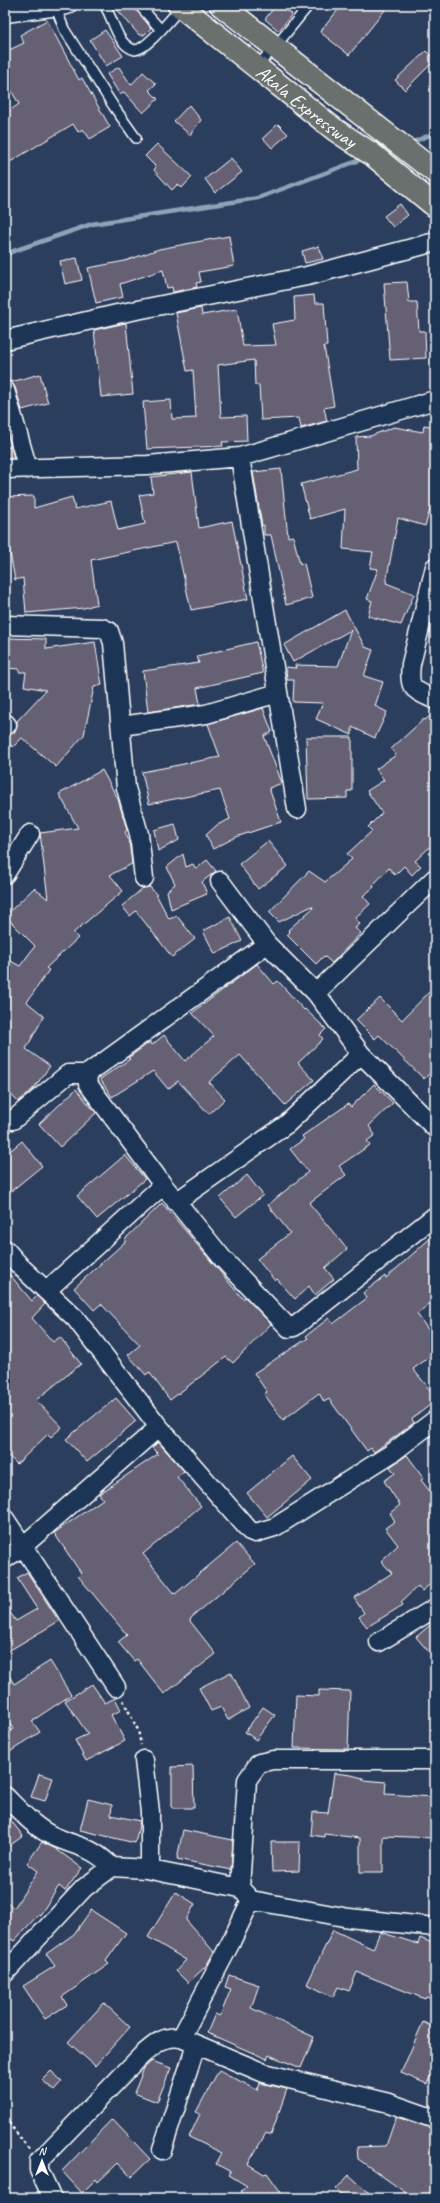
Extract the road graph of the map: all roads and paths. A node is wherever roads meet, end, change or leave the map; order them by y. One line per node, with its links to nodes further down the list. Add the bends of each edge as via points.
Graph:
1 (110, 5): 8 (lane, via 106,8 112,24 132,49 143,47)
2 (139, 5): 8 (lane)
3 (221, 5): 9 (main road, Akala Expressway)
4 (309, 5): 9 (lane)
5 (62, 6): 7 (street); 11 (lane, via 64,29)
6 (180, 6): 8 (lane); 10 (main road, Akala Expressway)
7 (5, 13)
8 (161, 30)
9 (275, 47): 10 (lane); 12 (main road, Akala Expressway)
10 (256, 67): 13 (main road, Akala Expressway)
11 (136, 138)
12 (435, 172)
13 (435, 206)
14 (435, 242): 15 (street, via 307,276 117,314)
15 (5, 340)
16 (5, 390): 20 (street)
17 (435, 400): 18 (street)
18 (240, 457): 20 (street, via 148,465); 23 (street)
19 (5, 469): 20 (street)
20 (28, 469)
21 (435, 567): 24 (street, via 409,680 415,690)
22 (5, 625): 25 (street, via 102,628 109,631 113,643)
23 (278, 693): 25 (street, via 206,714); 26 (street)
24 (435, 700)
25 (120, 726): 29 (street, via 126,788 139,834)
26 (297, 809)
27 (30, 834): 28 (street)
28 (5, 874)
29 (144, 878)
30 (435, 878): 33 (street)
31 (220, 881): 32 (street)
32 (267, 944): 33 (street); 35 (street)
33 (316, 993): 34 (street)
34 (361, 1054): 37 (street); 39 (street, via 287,1124)
35 (87, 1074): 36 (street, via 68,1074); 38 (street, via 88,1084)
36 (13, 1120)
37 (435, 1128)
38 (163, 1185): 39 (street); 42 (street)
39 (176, 1202): 40 (street, via 222,1259 289,1328 294,1327)
40 (435, 1216)
41 (5, 1249): 42 (street)
42 (46, 1291): 44 (street, via 76,1320)
43 (435, 1420): 44 (street, via 392,1453 288,1518 264,1532 255,1534 245,1527)
44 (159, 1428): 46 (street)
45 (5, 1519): 46 (street)
46 (22, 1547): 47 (street); 50 (street)
47 (5, 1559)
48 (435, 1608): 49 (street)
49 (379, 1642)
50 (116, 1687): 51 (path, via 138,1730)
51 (144, 1760): 55 (street, via 150,1812)
52 (435, 1760): 56 (street, via 273,1760 259,1763 247,1780)
53 (5, 1796): 54 (street, via 26,1818 54,1837 99,1854)
54 (112, 1867): 55 (street); 58 (street, via 84,1888)
55 (150, 1870): 56 (street)
56 (245, 1894): 57 (street, via 349,1918); 59 (street, via 231,1942)
57 (435, 1927)
58 (5, 1973)
59 (188, 2042): 61 (street, via 282,2079 389,2103); 62 (street); 63 (street, via 170,2036 159,2041 141,2056)
60 (5, 2118): 63 (path)
61 (435, 2119)
62 (162, 2150)
63 (39, 2161): 64 (street, via 39,2170)
64 (52, 2198)

